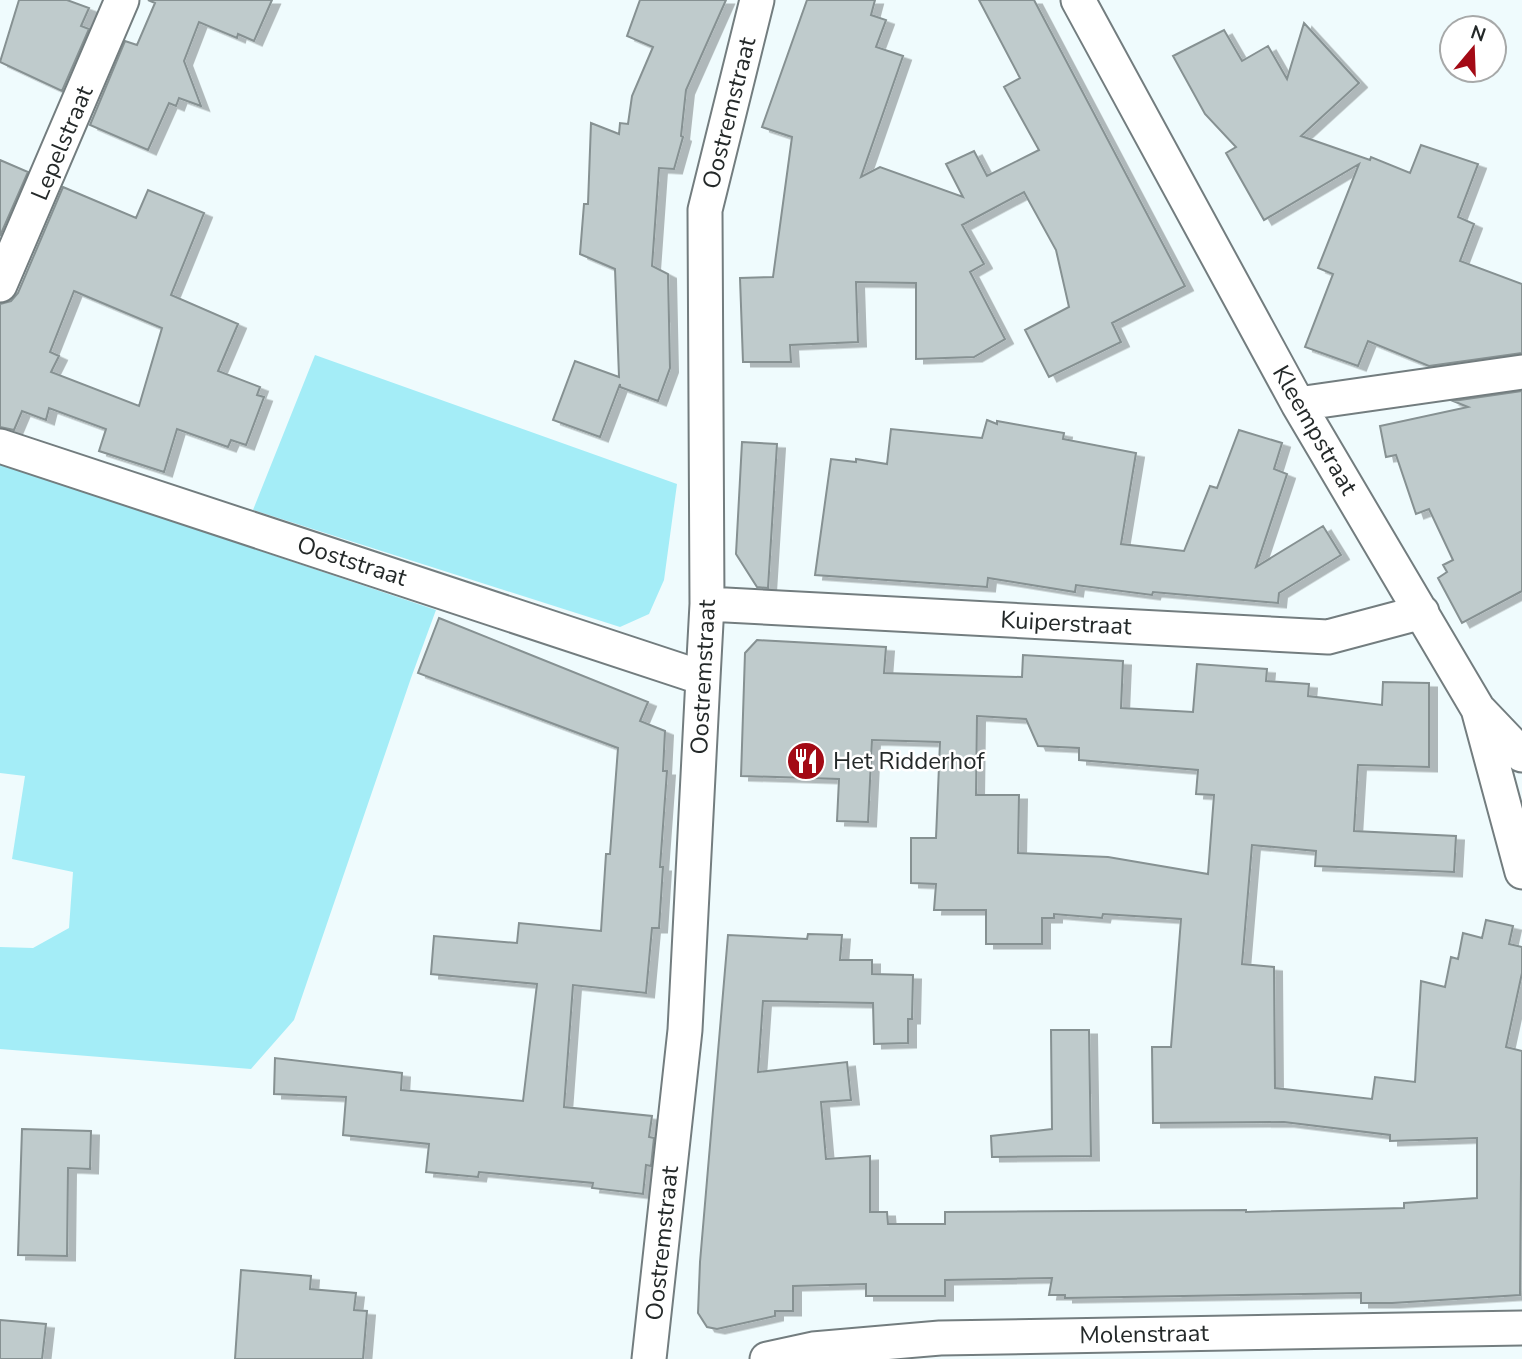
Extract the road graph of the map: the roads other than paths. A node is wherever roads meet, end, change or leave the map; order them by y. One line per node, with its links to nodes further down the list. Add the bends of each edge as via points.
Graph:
1 (122, 0): 4 (street, Lepelstraat)
2 (757, 0): 8 (street, Oostremstraat, via 705,209)
3 (1078, 0): 6 (street, Kleempstraat)
4 (0, 285)
5 (1522, 372): 6 (street)
6 (1298, 404): 9 (street, Kleempstraat)
7 (0, 446): 10 (street, Ooststraat)
8 (707, 604): 9 (street, Kuiperstraat, via 1328,637); 10 (street, Oostremstraat)
9 (1422, 612): 11 (street, Kleempstraat)
10 (703, 678): 15 (street, Oostremstraat, via 685,1030)
11 (1478, 709): 12 (street); 13 (street, Kleempstraat)
12 (1522, 755)
13 (1522, 872)
14 (1522, 1328): 16 (street, Molenstraat, via 940,1338 813,1349)
15 (649, 1359)
16 (767, 1359)

